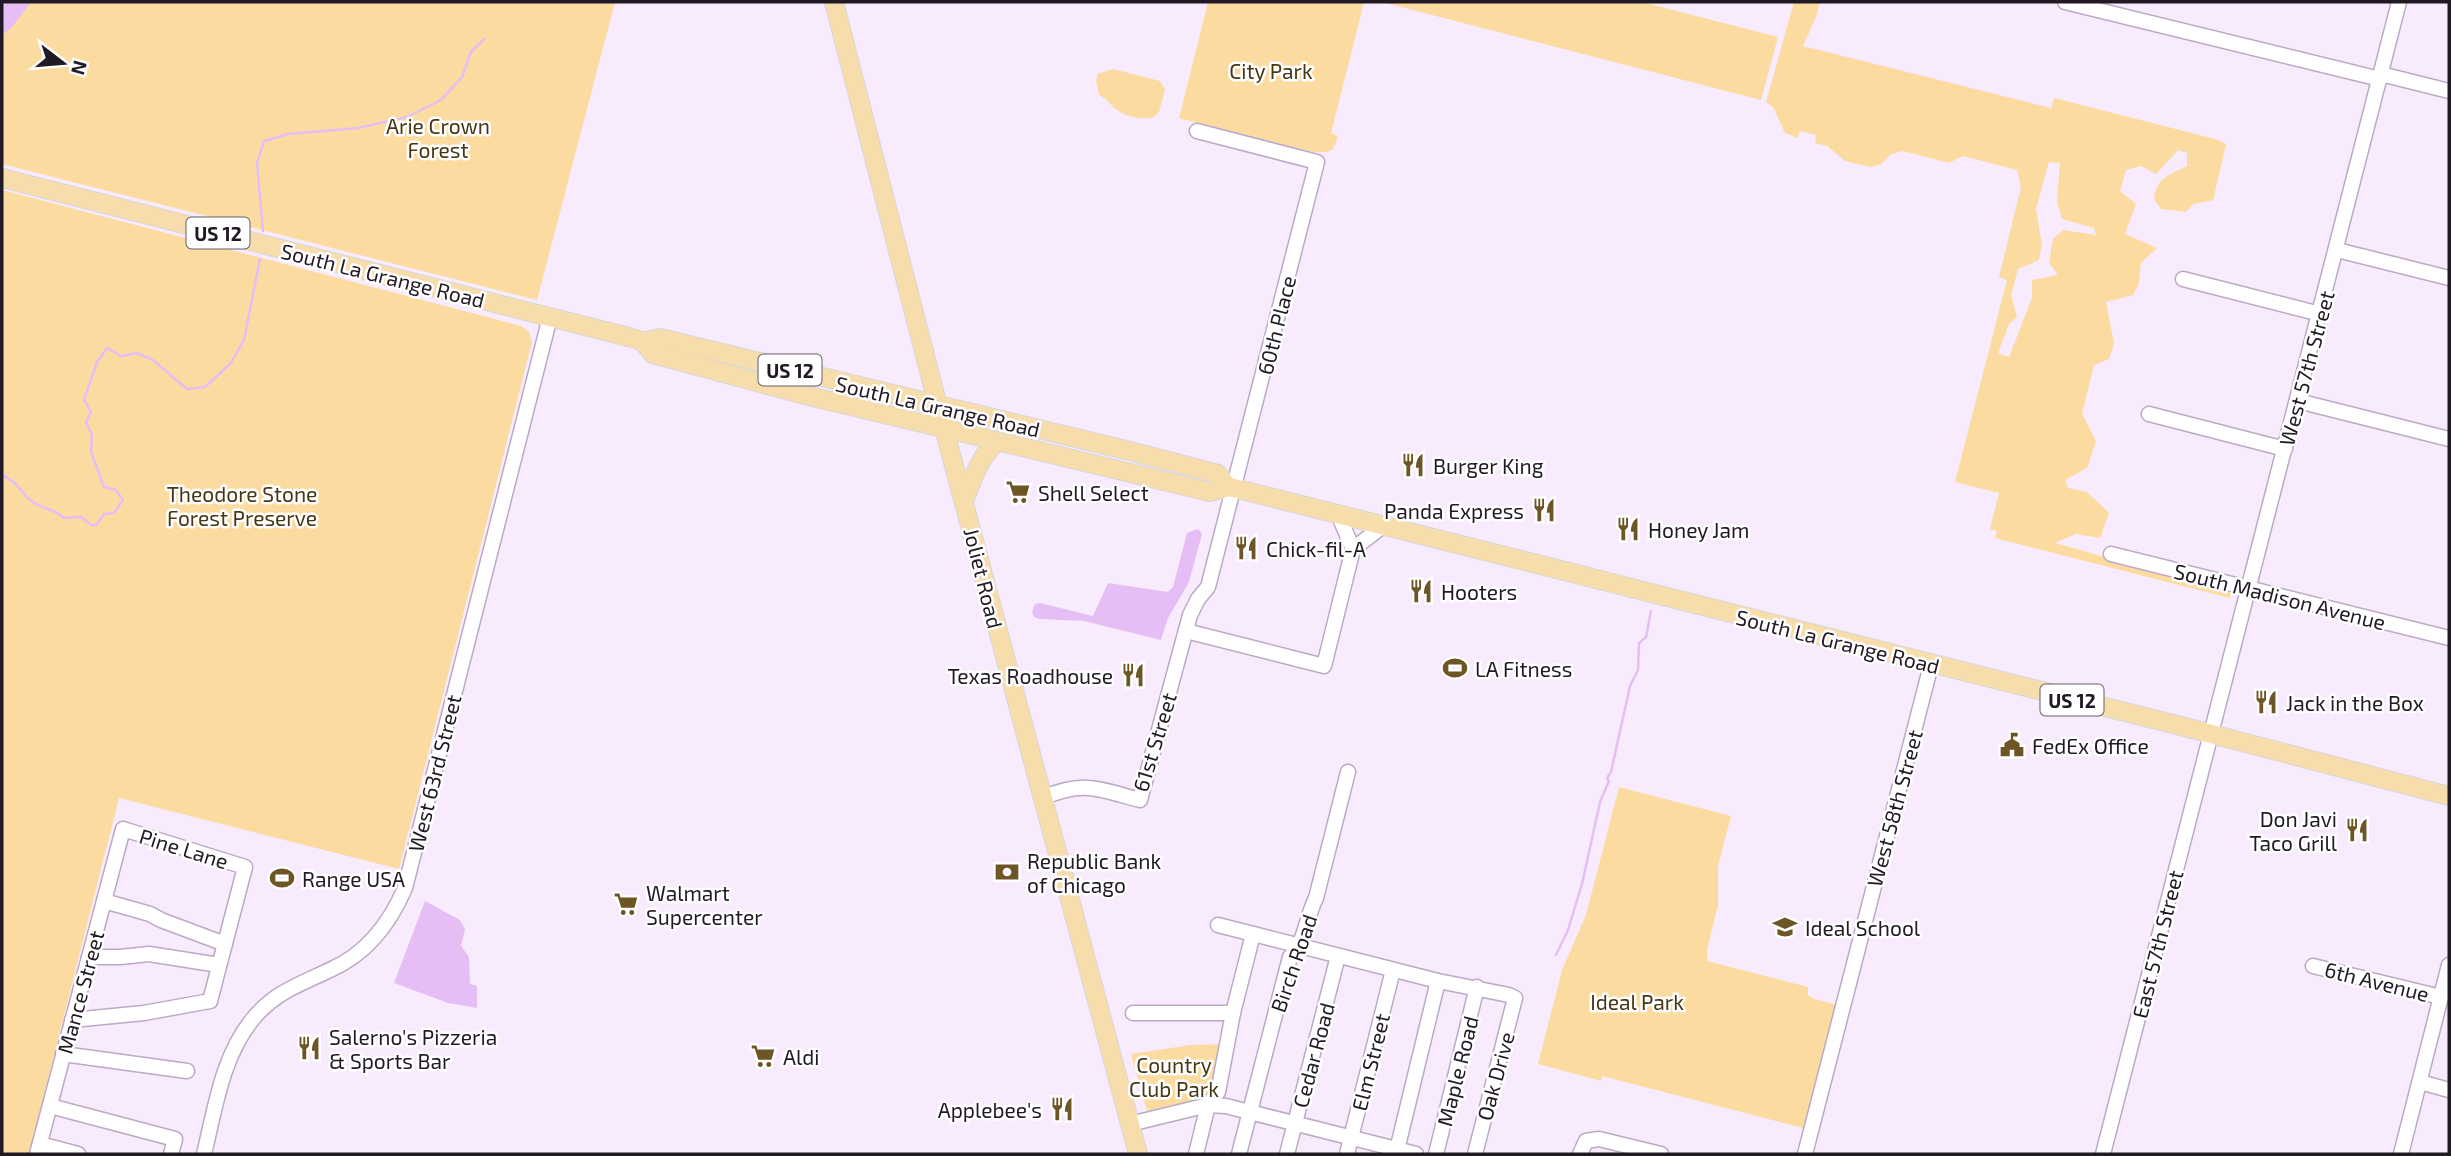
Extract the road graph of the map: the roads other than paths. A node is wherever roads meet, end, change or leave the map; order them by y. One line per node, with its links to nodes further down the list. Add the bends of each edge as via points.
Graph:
1 (834, 2): 15 (main road, Joliet Road)
2 (2065, 2): 4 (street)
3 (2399, 2): 4 (street, West 57th Street)
4 (2380, 77): 5 (street); 8 (street, West 57th Street)
5 (2449, 91)
6 (1196, 131): 21 (street, 60th Place, via 1317,162)
7 (2, 178): 12 (main road, South La Grange Road / US 12)
8 (2337, 250): 9 (street); 11 (street, West 57th Street)
9 (2449, 278)
10 (2183, 279): 11 (street)
11 (2320, 314): 14 (street, West 57th Street)
12 (550, 317): 13 (main road, South La Grange Road / US 12); 68 (street, West 63rd Street, via 405,888 377,936 363,949 332,969 297,983 253,1018 230,1054)
13 (643, 342): 15 (main road, South La Grange Road / US 12, via 660,338); 17 (main road, South La Grange Road / US 12, via 653,354)
14 (2298, 401): 18 (street); 20 (street, West 57th Street)
15 (938, 406): 17 (main road, Joliet Road); 21 (main road, South La Grange Road / US 12, via 1219,474)
16 (2149, 414): 20 (street)
17 (944, 428): 19 (main road, South La Grange Road / US 12); 22 (main road, Joliet Road)
18 (2449, 439)
19 (997, 442): 21 (main road, South La Grange Road / US 12, via 1210,492); 22 (main road, via 977,467)
20 (2285, 449): 27 (street, West 57th Street)
21 (1231, 487): 23 (main road, South La Grange Road / US 12); 28 (street, 61st Street, via 1208,587 1198,599)
22 (964, 501): 34 (main road, Joliet Road)
23 (1338, 514): 24 (main road, South La Grange Road / US 12); 25 (street)
24 (1383, 526): 25 (street); 30 (main road, South La Grange Road / US 12)
25 (1353, 549): 28 (street, via 1324,666)
26 (2111, 554): 27 (street, South Madison Avenue)
27 (2249, 588): 29 (street, South Madison Avenue); 31 (street, West 57th Street)
28 (1186, 631): 34 (street, 61st Street, via 1140,800 1084,786)
29 (2449, 638)
30 (1931, 665): 31 (main road, South La Grange Road / US 12); 78 (street, West 58th Street)
31 (2211, 734): 33 (main road, South La Grange Road / US 12); 79 (street, East 57th Street)
32 (1348, 772): 40 (street, Birch Road)
33 (2449, 796)
34 (1042, 798): 61 (main road, Joliet Road)
35 (123, 829): 36 (street, Mance Street); 39 (street, Pine Lane, via 245,867)
36 (104, 901): 39 (street); 42 (street, Mance Street)
37 (1218, 925): 38 (street)
38 (1252, 934): 40 (street); 51 (street)
39 (225, 944): 43 (street)
40 (1300, 946): 41 (street); 59 (street, Birch Road, via 1290,957)
41 (1338, 956): 46 (street); 60 (street, Cedar Road)
42 (89, 957): 43 (street, via 149,954); 52 (street, Mance Street)
43 (219, 965): 52 (street, via 210,1001)
44 (2449, 965): 49 (street)
45 (2313, 966): 49 (street, 6th Avenue)
46 (1393, 970): 47 (street); 62 (street, Elm Street)
47 (1438, 981): 48 (street); 65 (street)
48 (1477, 987): 75 (street, Maple Road); 76 (street, Oak Drive, via 1515,998)
49 (2441, 997): 55 (street)
50 (1133, 1013): 51 (street)
51 (1233, 1013): 57 (street, via 1218,1092)
52 (72, 1020): 53 (street, Mance Street)
53 (64, 1054): 54 (street); 58 (street, Mance Street)
54 (187, 1071)
55 (2420, 1082): 56 (street); 80 (street)
56 (2449, 1090)
57 (1208, 1105): 59 (street); 61 (street); 70 (street)
58 (50, 1106): 64 (street, Mance Street); 67 (street, via 175,1139)
59 (1250, 1112): 60 (street); 71 (street, Birch Road)
60 (1295, 1123): 62 (street); 72 (street, Cedar Road)
61 (1130, 1124): 69 (main road, Joliet Road)
62 (1351, 1138): 65 (street); 73 (street, Elm Street)
63 (1583, 1147): 77 (street, via 1599,1139)
64 (38, 1149): 66 (street)
65 (1397, 1152): 74 (street)
66 (78, 1154)
67 (171, 1154)
68 (204, 1154)
69 (1138, 1154)
70 (1196, 1154)
71 (1239, 1154)
72 (1287, 1154)
73 (1347, 1154)
74 (1416, 1154)
75 (1436, 1154)
76 (1475, 1154)
77 (1661, 1154)
78 (1805, 1154)
79 (2103, 1154)
80 (2401, 1154)

